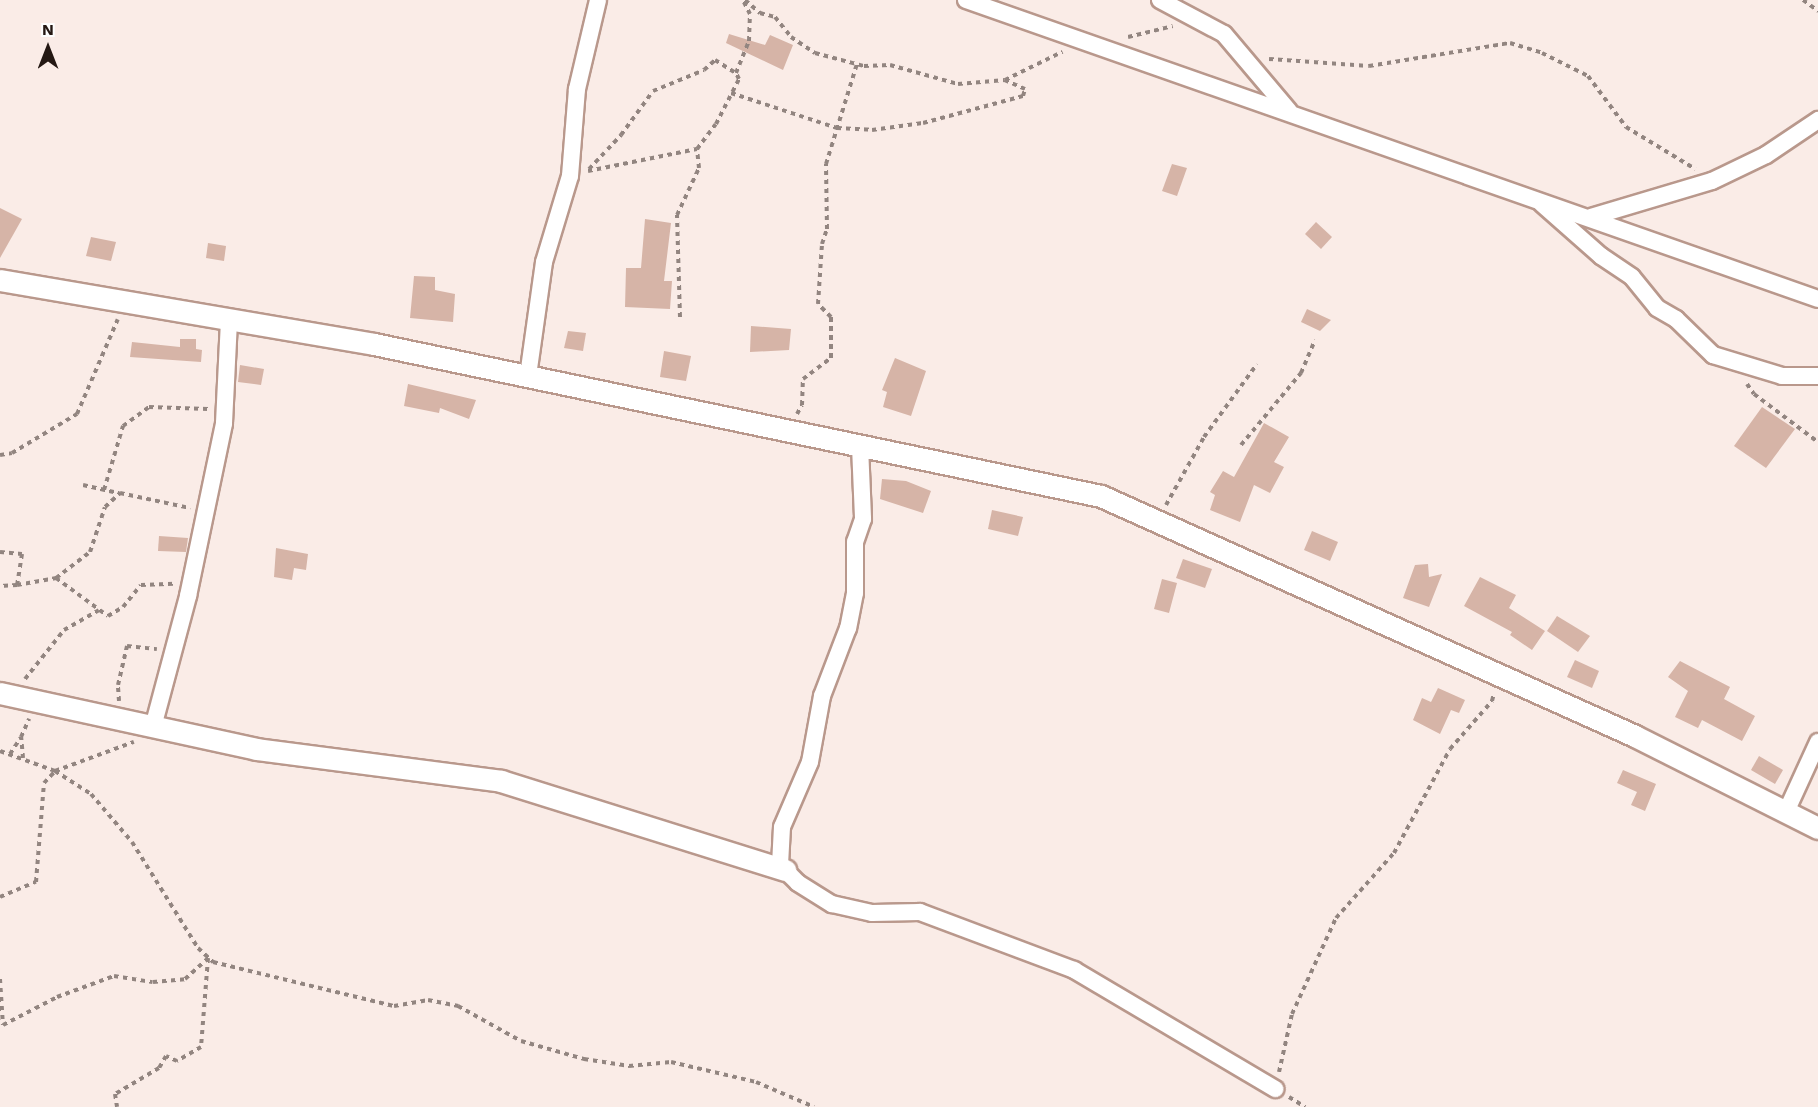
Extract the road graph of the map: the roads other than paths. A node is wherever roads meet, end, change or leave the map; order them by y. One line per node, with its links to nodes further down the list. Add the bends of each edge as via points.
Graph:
1 (598, 0): 11 (street, via 577,89 570,176 544,262)
2 (966, 0): 4 (street)
3 (1160, 0): 4 (street, via 1224,34)
4 (1293, 114): 6 (street)
5 (1818, 120): 7 (street, via 1766,155 1712,181)
6 (1537, 199): 7 (street); 12 (street, via 1601,256 1632,277 1657,308 1676,319 1713,355 1782,376)
7 (1591, 217): 9 (street)
8 (0, 280): 10 (street)
9 (1818, 298)
10 (229, 319): 11 (street); 15 (street, via 225,410 190,584)
11 (528, 376): 13 (street)
12 (1818, 376)
13 (860, 446): 17 (street, via 1101,496 1635,736); 19 (street, via 863,519 855,542 855,593 848,627 822,696 810,762 782,826 778,847 780,865)
14 (14, 696): 15 (street)
15 (153, 727): 19 (street, via 256,749 501,781)
16 (1818, 742): 17 (street)
17 (1786, 812): 18 (street)
18 (1818, 828)
19 (785, 870): 20 (street, via 832,904 872,914 920,912 1074,970)
20 (1275, 1089)

